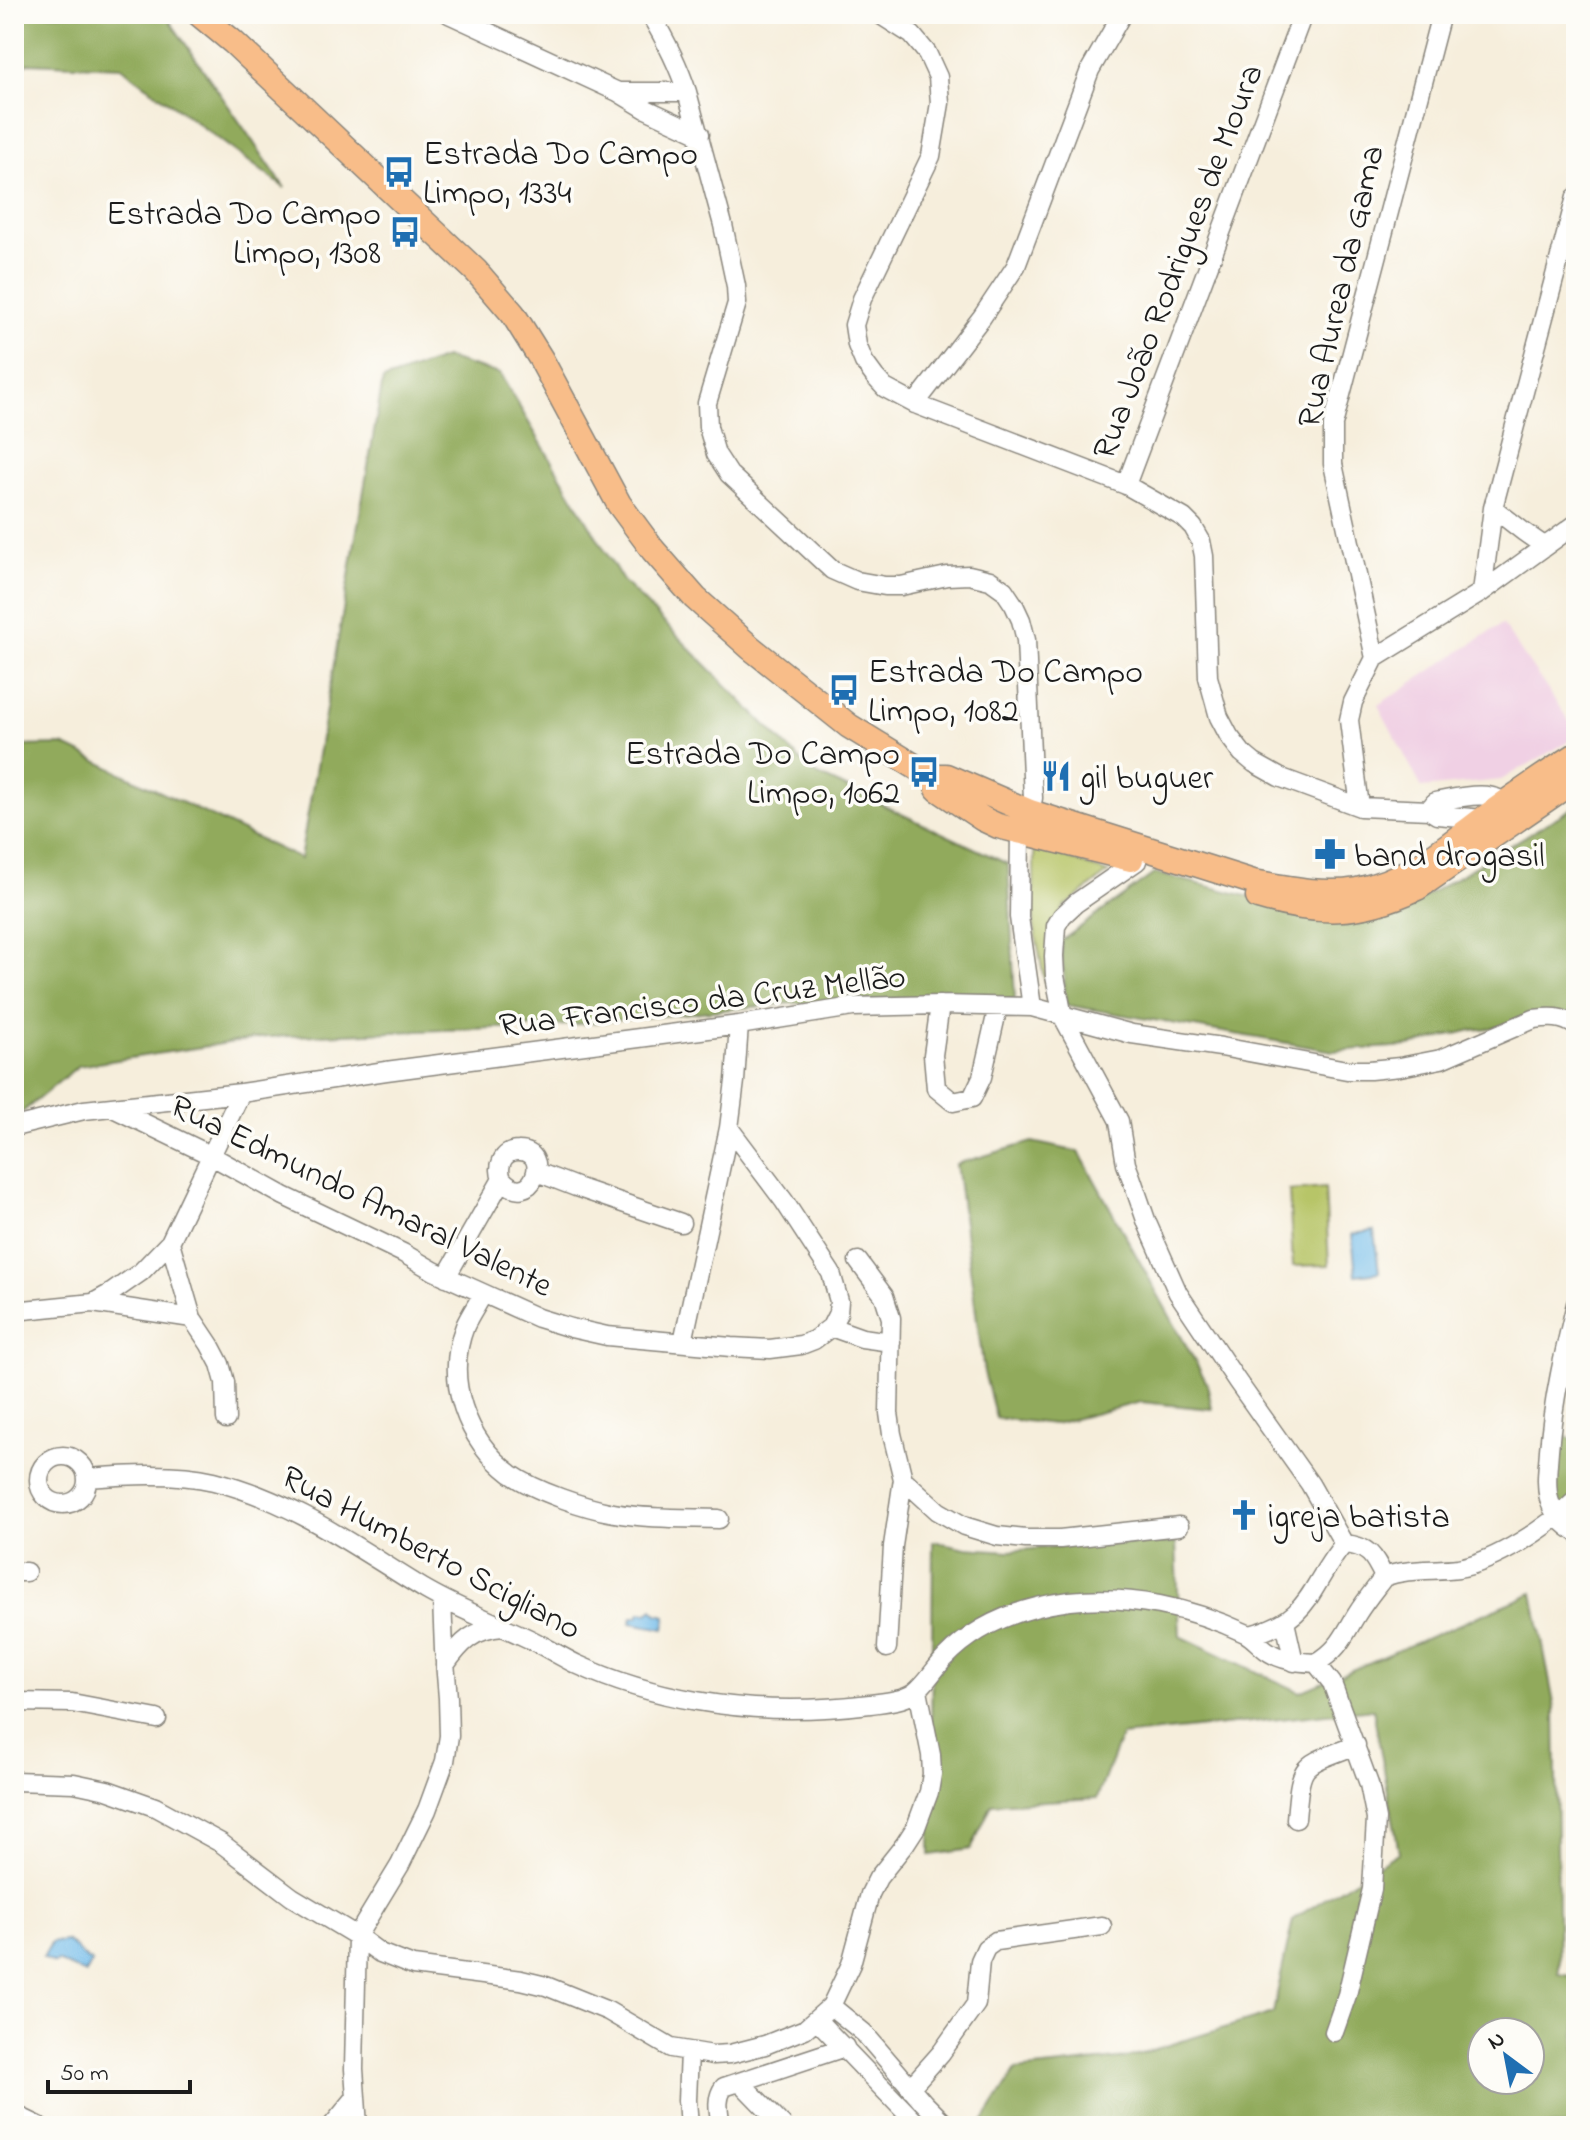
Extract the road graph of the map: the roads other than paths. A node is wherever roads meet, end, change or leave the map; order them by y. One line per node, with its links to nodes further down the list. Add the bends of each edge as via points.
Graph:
1 (650, 14): 9 (street)
2 (879, 14): 12 (street, via 912,35 927,53 938,77 940,103 931,156 854,325 857,345 875,377)
3 (1122, 14): 12 (street, via 1090,70 1016,266)
4 (1303, 14): 13 (street, Rua João Rodrigues de Moura)
5 (1441, 14): 18 (street, Rua Aurea da Gama, via 1333,425 1333,464)
6 (460, 16): 8 (street)
7 (212, 18): 24 (main road, via 476,271 513,314 619,504 695,598 849,726 933,776 938,789 998,826)
8 (618, 92): 9 (street); 10 (street)
9 (687, 92): 10 (street)
10 (700, 134): 24 (street, via 737,294 707,403 716,454 729,474 832,570 885,586 969,575 1004,590 1026,640 1033,798)
11 (1576, 197): 14 (street)
12 (915, 404): 13 (street)
13 (1126, 485): 21 (street, via 1184,518 1201,541 1208,677 1229,736 1254,763 1279,777)
14 (1493, 508): 16 (street); 17 (street)
15 (1576, 524): 16 (street)
16 (1544, 546): 17 (street)
17 (1482, 592): 18 (street)
18 (1375, 658): 21 (street, via 1349,720)
19 (1576, 755): 23 (main road)
20 (1576, 779): 23 (main road)
21 (1360, 807): 22 (street)
22 (1429, 810): 23 (street, via 1435,802 1476,796 1495,797); 25 (street)
23 (1512, 810): 25 (main road)
24 (1025, 821): 25 (main road, via 1065,823 1253,882 1325,891 1376,885 1416,869); 26 (main road); 29 (street, via 1019,917)
25 (1489, 826): 26 (main road, via 1417,888 1340,911 1278,903)
26 (1137, 861): 30 (street, via 1076,903 1056,926 1055,976)
27 (940, 1005): 28 (street, Rua Francisco da Cruz Mellão); 28 (street, via 933,1055 936,1088 953,1102 972,1098 982,1077); 31 (street, Rua Francisco da Cruz Mellão, via 853,1007)
28 (998, 1007): 29 (street, Rua Francisco da Cruz Mellão)
29 (1032, 1007): 30 (street, Rua Francisco da Cruz Mellão)
30 (1063, 1017): 32 (street, Rua Francisco da Cruz Mellão, via 1145,1037 1347,1070 1441,1059 1534,1019 1561,1018); 60 (street, via 1119,1121 1126,1164 1178,1293 1310,1484)
31 (739, 1025): 33 (street, Rua Francisco da Cruz Mellão); 36 (street)
32 (1576, 1026)
33 (241, 1093): 34 (street, Rua Francisco da Cruz Mellão); 37 (street)
34 (111, 1107): 35 (street, Rua Francisco da Cruz Mellão); 37 (street, Rua Edmundo Amaral Valente)
35 (14, 1127)
36 (729, 1128): 49 (street, via 831,1273 839,1301); 50 (street)
37 (210, 1155): 41 (street); 43 (street, Rua Edmundo Amaral Valente)
38 (537, 1172): 39 (street, via 522,1188); 39 (street, via 532,1157 518,1150 500,1164); 40 (street)
39 (502, 1179): 43 (street)
40 (681, 1223)
41 (170, 1242): 45 (street, via 141,1272); 48 (street)
42 (858, 1261): 51 (street, via 884,1296)
43 (446, 1277): 44 (street, Rua Edmundo Amaral Valente)
44 (483, 1294): 50 (street, Rua Edmundo Amaral Valente, via 571,1328); 57 (street, via 465,1327 456,1375 468,1421 495,1459 513,1475 591,1507)
45 (93, 1303): 47 (street); 48 (street)
46 (1576, 1304): 56 (street, via 1551,1425 1547,1480)
47 (14, 1311)
48 (192, 1318): 52 (street, via 220,1364)
49 (831, 1327): 50 (street, Rua Edmundo Amaral Valente, via 814,1340 788,1348); 51 (street)
50 (683, 1342)
51 (891, 1342): 54 (street, via 889,1413)
52 (226, 1419)
53 (87, 1478): 62 (street, Rua Humberto Scigliano, via 211,1480 268,1498 354,1543)
54 (903, 1479): 58 (street, via 938,1511 997,1536 1060,1539); 66 (street)
55 (1576, 1500): 56 (street)
56 (1558, 1518): 59 (street); 61 (street, via 1472,1565)
57 (719, 1519)
58 (1179, 1526)
59 (1576, 1532)
60 (1344, 1544): 61 (street, via 1359,1545 1372,1555); 63 (street, via 1304,1605)
61 (1384, 1577): 68 (street, via 1340,1644)
62 (442, 1599): 64 (street, Rua Humberto Scigliano); 69 (street)
63 (1285, 1622): 65 (street); 67 (street)
64 (503, 1627): 69 (street, via 475,1633); 70 (street, Rua Humberto Scigliano, via 613,1678 731,1707 848,1706 890,1701)
65 (1250, 1635): 67 (street, via 1270,1653); 70 (street, via 1185,1611 1133,1601 1058,1603 987,1625 945,1657)
66 (887, 1648)
67 (1294, 1662): 68 (street)
68 (1316, 1663): 73 (street, via 1332,1683)
69 (445, 1665): 77 (street, via 445,1761 421,1824)
70 (918, 1690): 78 (street, via 931,1755 929,1792 916,1827 870,1894 851,1964)
71 (14, 1702): 72 (street, via 72,1703)
72 (157, 1719)
73 (1356, 1745): 75 (street, via 1309,1763 1299,1782); 80 (street, via 1375,1807 1375,1868)
74 (14, 1781): 77 (street, via 74,1783 155,1807 221,1843 292,1897)
75 (1296, 1819)
76 (1102, 1926): 84 (street, via 996,1941 986,1948 976,2004)
77 (357, 1936): 82 (street, via 380,1953 413,1966 521,1980 568,1994 671,2048); 85 (street)
78 (831, 2006): 79 (street); 84 (street, via 864,2033)
79 (817, 2020): 81 (street); 82 (street, via 748,2050)
80 (1334, 2032)
81 (845, 2047): 83 (street); 93 (street)
82 (689, 2052): 90 (street)
83 (740, 2082): 91 (street, via 724,2087 719,2095); 92 (street)
84 (910, 2088): 94 (street)
85 (356, 2097): 88 (street); 89 (street)
86 (14, 2114): 87 (street)
87 (39, 2126)
88 (332, 2126)
89 (358, 2126)
90 (689, 2126)
91 (721, 2126)
92 (783, 2126)
93 (919, 2126)
94 (947, 2126)

